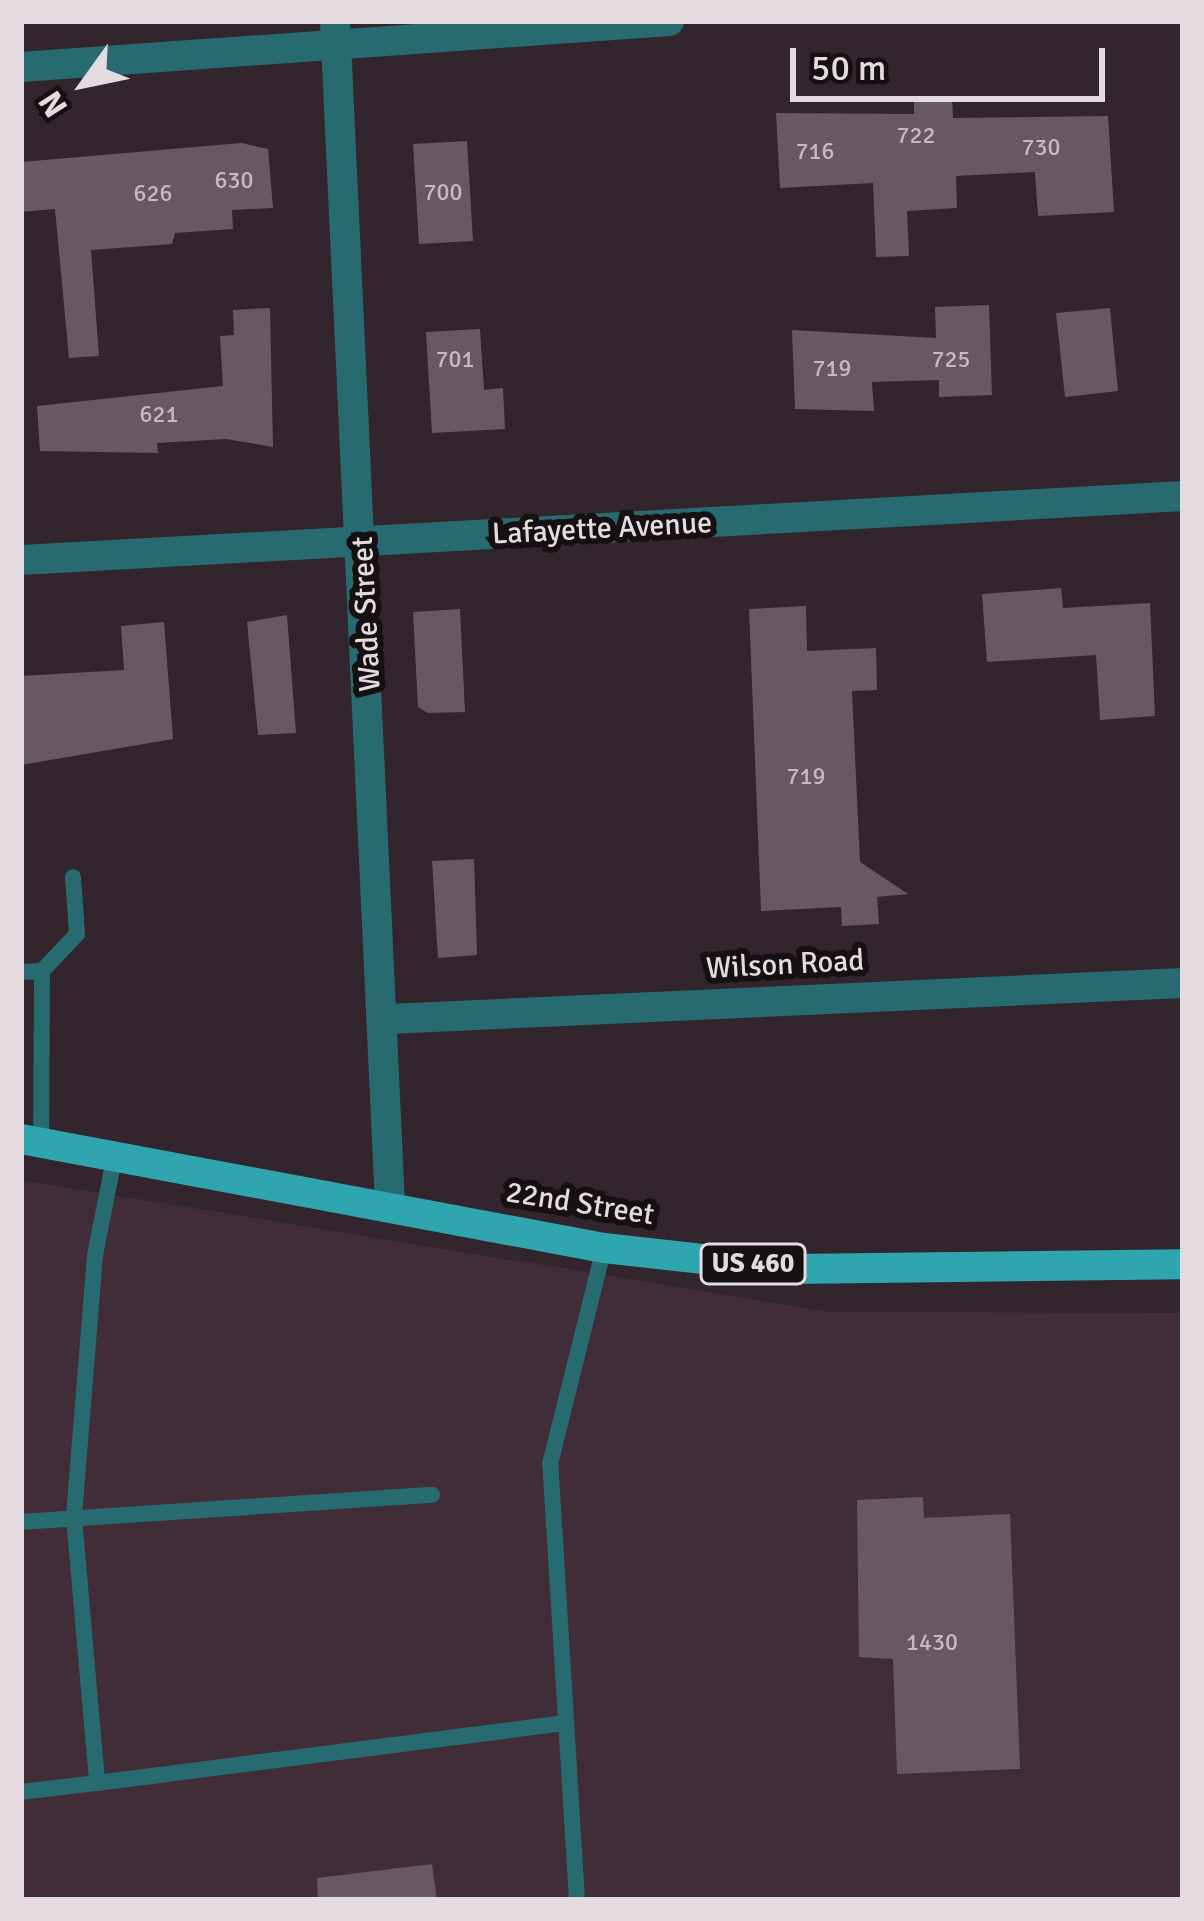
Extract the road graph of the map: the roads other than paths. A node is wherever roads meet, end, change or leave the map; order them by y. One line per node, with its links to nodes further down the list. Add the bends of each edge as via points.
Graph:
1 (668, 21): 2 (street)
2 (336, 31): 3 (street); 5 (street, Wade Street)
3 (21, 67)
4 (1183, 496): 5 (street, Lafayette Avenue)
5 (363, 542): 6 (street, Lafayette Avenue); 11 (street, Wade Street)
6 (21, 560)
7 (73, 877): 8 (lane, via 77,934)
8 (42, 971): 9 (lane); 12 (lane)
9 (21, 972)
10 (1183, 982): 11 (street, Wilson Road)
11 (389, 1019): 14 (street, Wade Street)
12 (31, 1141): 13 (main road, US 460)
13 (115, 1160): 14 (main road, 22nd Street / US 460); 18 (lane, via 95,1256)
14 (390, 1207): 15 (main road, 22nd Street / US 460)
15 (604, 1248): 16 (main road, 22nd Street / US 460, via 790,1269); 20 (lane, via 550,1464)
16 (1183, 1264)
17 (432, 1495): 18 (lane)
18 (74, 1518): 19 (lane); 21 (lane)
19 (21, 1522)
20 (564, 1723): 21 (lane); 23 (lane)
21 (97, 1783): 22 (lane)
22 (21, 1792)
23 (577, 1900)

